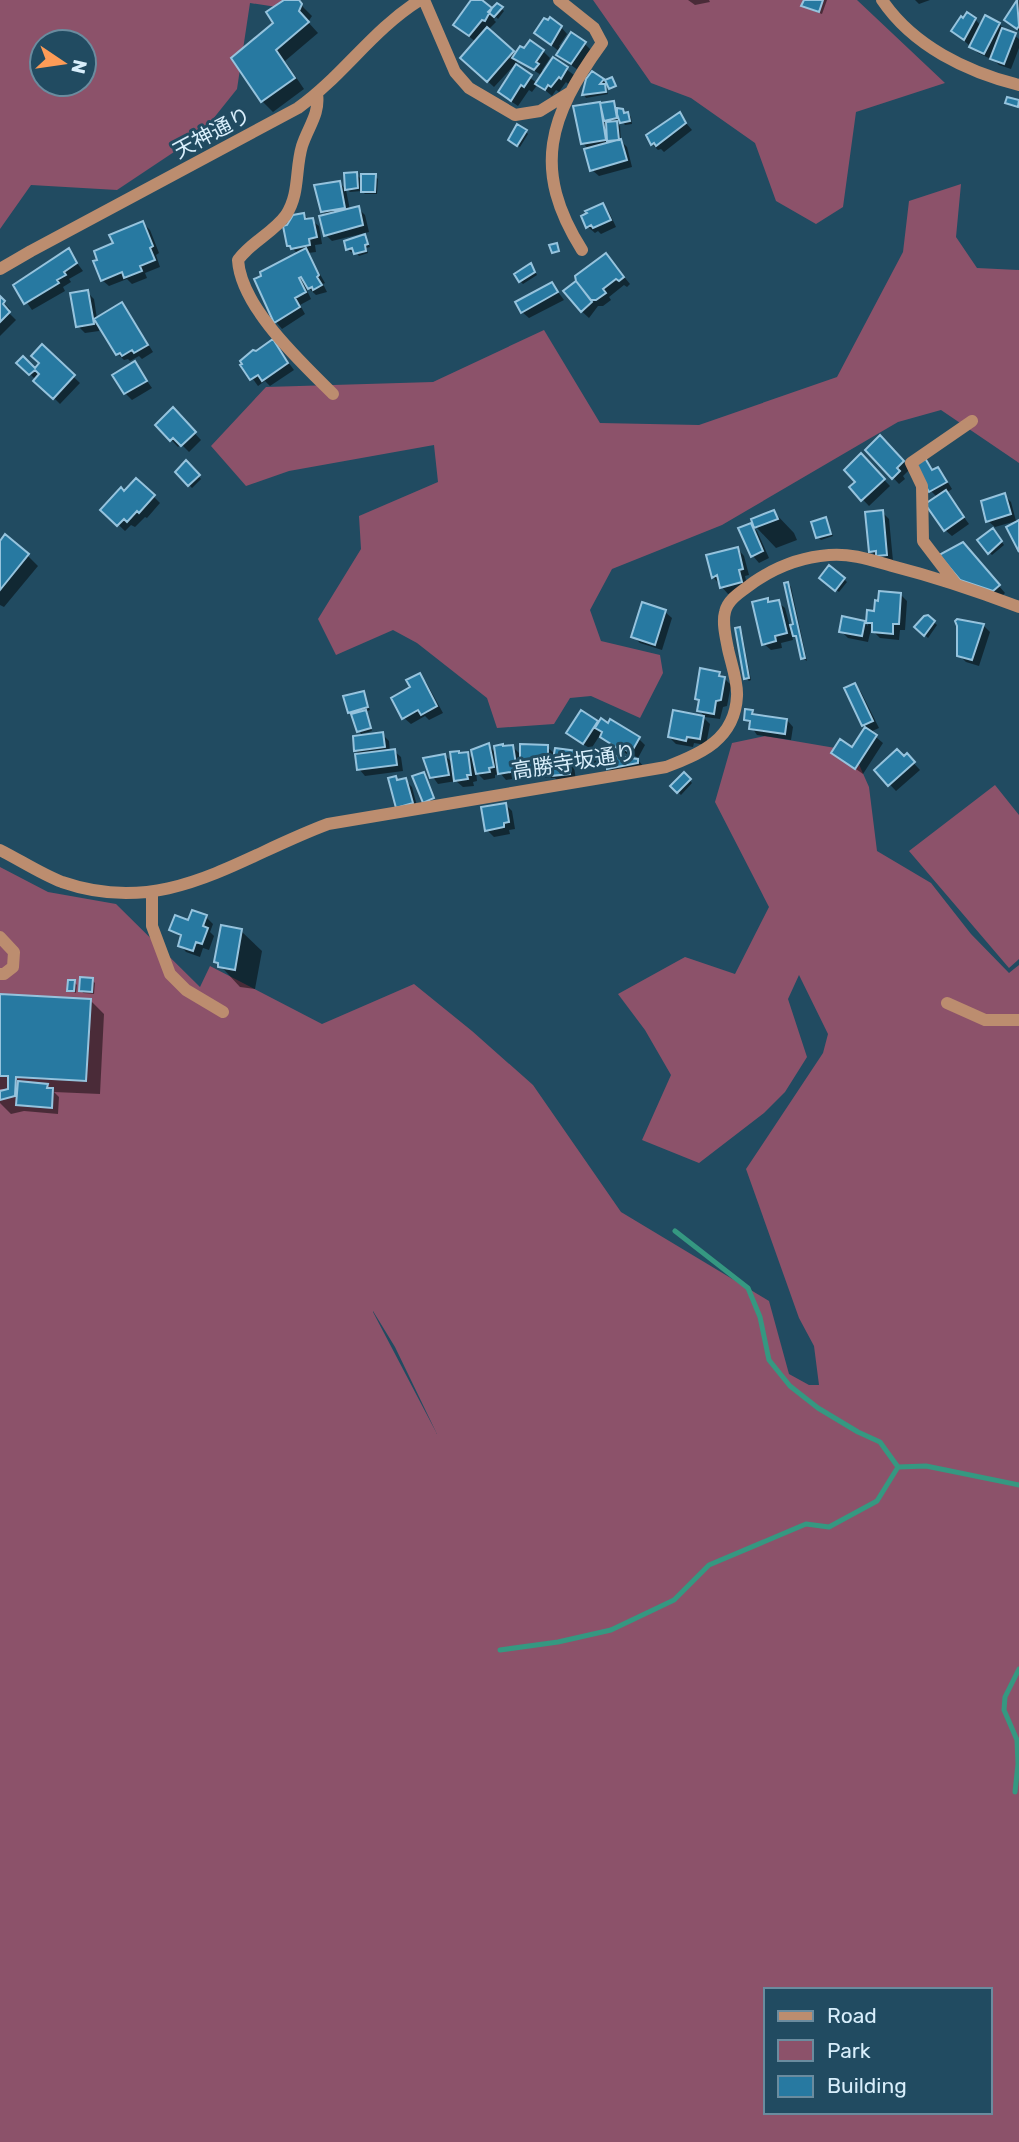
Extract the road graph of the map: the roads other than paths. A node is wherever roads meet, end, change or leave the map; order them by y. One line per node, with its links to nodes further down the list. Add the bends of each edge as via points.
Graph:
1 (422, 0): 5 (street, via 455,72 469,88 515,115 541,111); 6 (street, 天神通り, via 377,31)
2 (559, 0): 5 (street, via 594,28 602,43)
3 (882, 0): 4 (street, via 919,39 953,61)
4 (1019, 85)
5 (569, 93): 7 (street, via 551,151 551,179 566,225)
6 (317, 94): 8 (street, 天神通り); 9 (street, via 319,107 303,144 296,194 287,213 238,260 239,274 260,313)
7 (582, 250)
8 (0, 269)
9 (332, 394)
10 (972, 421): 11 (street, via 911,463 922,486 923,541)
11 (955, 583): 12 (street, 高勝寺坂通り); 14 (street, 高勝寺坂通り, via 854,556 831,555 788,564 732,598 724,612 737,696 723,734 709,748 666,767 328,824 207,878)
12 (1019, 607)
13 (0, 850): 14 (street, 高勝寺坂通り, via 60,881 118,894)
14 (152, 892): 18 (street, via 152,926 170,974)
15 (0, 937): 16 (street, via 14,952 13,967)
16 (0, 974)
17 (947, 1003): 19 (street, via 985,1020)
18 (223, 1013)
19 (1019, 1020)

